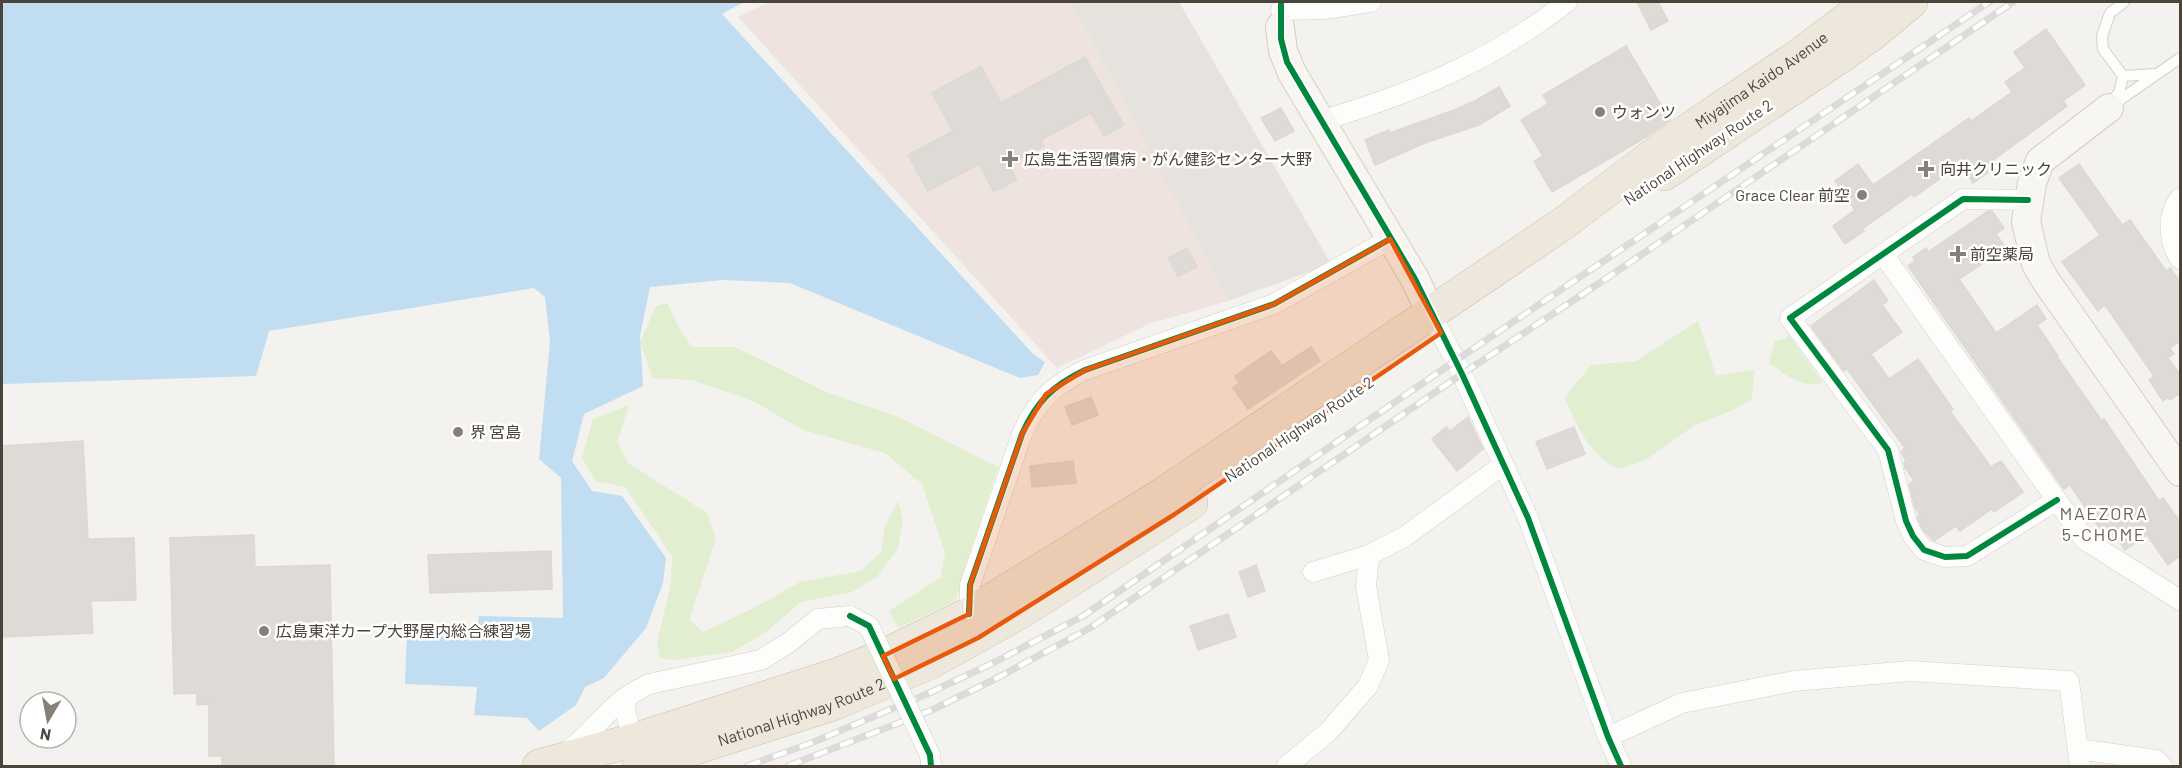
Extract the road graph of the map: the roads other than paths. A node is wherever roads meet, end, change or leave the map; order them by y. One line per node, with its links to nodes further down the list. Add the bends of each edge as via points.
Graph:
1 (1371, 2): 6 (street)
2 (1567, 2): 11 (street, via 1535,27 1422,87)
3 (1870, 2): 12 (highway, Miyajima Kaido Avenue)
4 (1911, 2): 18 (highway, National Highway Route 2, via 1846,52 1491,295)
5 (2124, 2): 9 (lane, via 2110,13 2102,36 2103,49)
6 (1281, 13): 11 (street, via 1281,39 1287,62)
7 (2181, 58): 8 (lane)
8 (2158, 74): 9 (lane); 10 (lane)
9 (2123, 76): 10 (lane)
10 (2109, 108): 14 (street, via 2040,161)
11 (1320, 121): 15 (street)
12 (1650, 158): 18 (highway, National Highway Route 2)
13 (2181, 198): 17 (street, via 2171,215 2171,236)
14 (2028, 200): 16 (street, via 1963,200); 20 (street, via 2026,222 2041,272)
15 (1390, 239): 18 (street); 25 (street, via 1274,304 1085,370 1046,394 1022,434 970,585)
16 (1883, 254): 21 (street); 21 (street, via 1790,318 1888,450 1913,536 1924,550 1945,557 1966,556)
17 (2181, 259)
18 (1436, 323): 19 (street); 25 (highway, National Highway Route 2); 28 (highway, National Highway Route 2, via 1175,514 978,638 836,704)
19 (1503, 465): 22 (street, via 1404,537); 27 (street, via 1528,518)
20 (2181, 472)
21 (2057, 500): 24 (street, via 2085,540)
22 (1370, 555): 23 (street); 32 (street, via 1366,586 1379,660 1368,686 1337,722)
23 (1313, 572)
24 (2181, 600)
25 (969, 614): 28 (highway, National Highway Route 2, via 884,656)
26 (629, 695): 28 (street, via 624,707); 30 (street, via 575,746); 31 (street, bridge, via 649,684 761,660 818,619 850,616 870,626 930,755)
27 (1608, 737): 29 (street, via 1682,703 1794,681 1910,671 2069,681); 33 (street)
28 (638, 758): 30 (highway, National Highway Route 2)
29 (2079, 758): 34 (street, via 2156,760)
30 (538, 766)
31 (931, 766)
32 (1287, 766)
33 (1621, 766)
34 (2162, 766)

